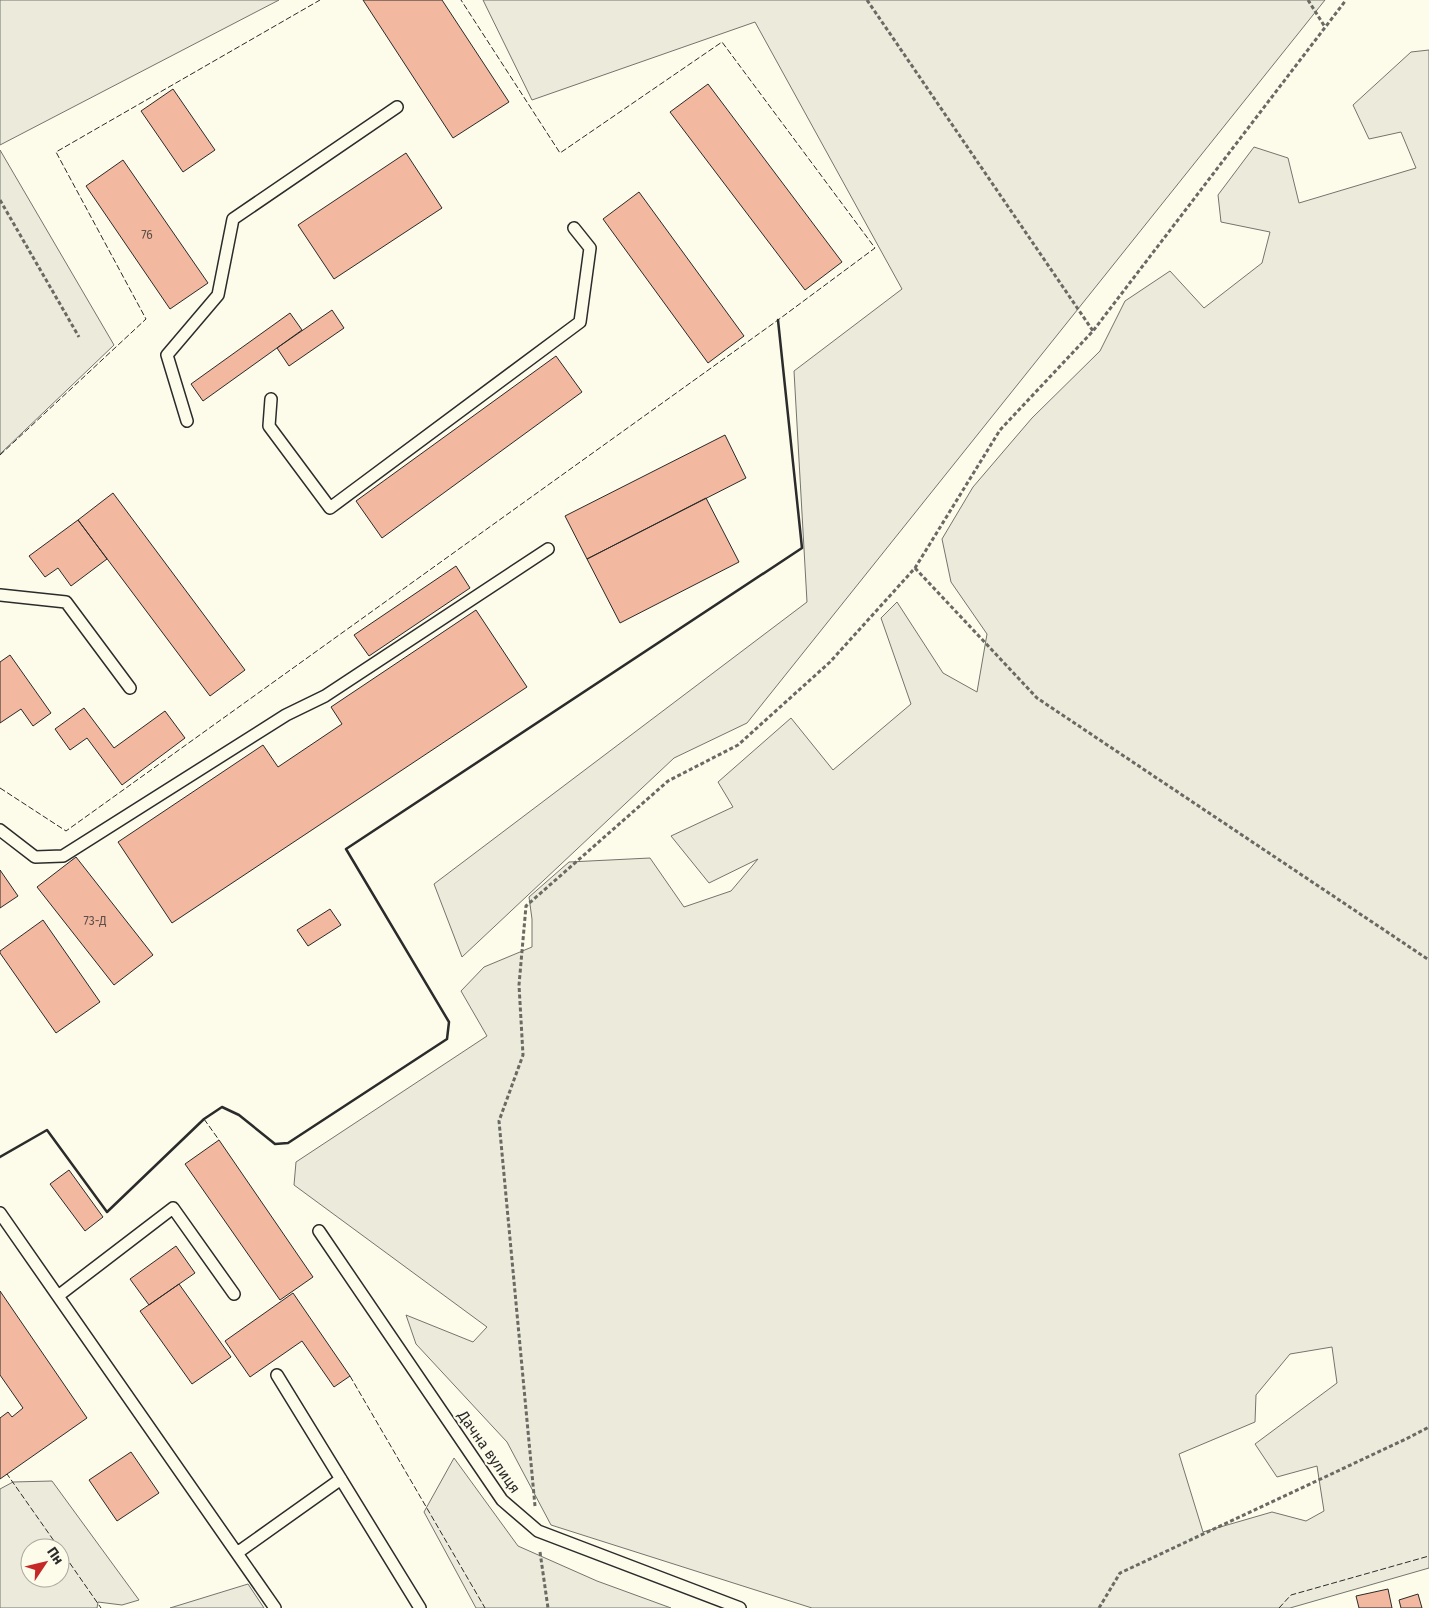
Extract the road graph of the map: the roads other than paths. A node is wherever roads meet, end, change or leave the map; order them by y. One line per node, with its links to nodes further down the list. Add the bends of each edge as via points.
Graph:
1 (397, 107): 4 (lane, via 233,219 218,295 168,355)
2 (574, 228): 3 (lane, via 590,248 580,322 330,508 269,426)
3 (271, 399)
4 (187, 421)
5 (548, 549): 8 (lane, via 325,696 286,715 63,856 35,857)
6 (0, 594): 7 (lane, via 66,602)
7 (130, 688)
8 (0, 830)
9 (0, 1213): 12 (lane)
10 (319, 1230): 18 (lane, Дачна вулиця, via 502,1500 538,1531)
11 (234, 1294): 12 (lane, via 173,1208)
12 (58, 1296): 15 (lane)
13 (277, 1375): 14 (lane)
14 (341, 1479): 15 (lane); 17 (lane)
15 (237, 1553): 16 (lane)
16 (275, 1608)
17 (420, 1608)
18 (740, 1608)

